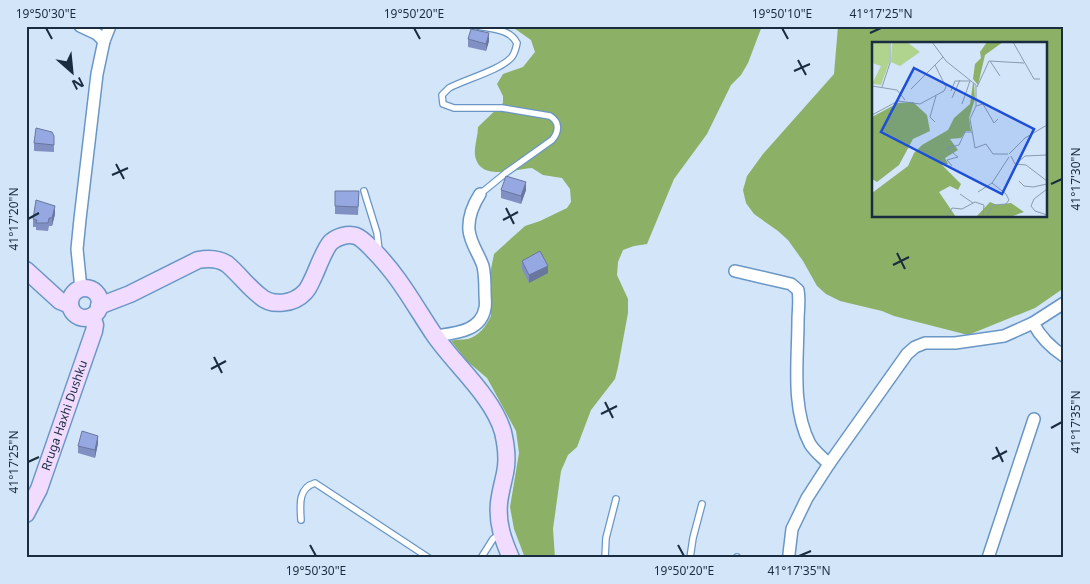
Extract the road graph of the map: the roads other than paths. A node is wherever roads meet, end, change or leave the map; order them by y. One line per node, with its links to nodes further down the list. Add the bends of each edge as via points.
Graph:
1 (80, 26): 4 (street)
2 (110, 26): 4 (street)
3 (478, 26): 6 (lane, via 508,33 517,43 516,51 502,64 448,88 442,95 444,104 454,108 502,108 550,116 558,126 552,140)
4 (104, 41): 10 (street, via 97,74 80,219)
5 (364, 191): 7 (lane, via 377,232)
6 (480, 194): 15 (street, via 473,206 469,230 483,266 485,309 472,328)
7 (380, 257): 13 (street, via 357,236 349,234 338,238 330,242 305,292 292,301 277,303 259,296 222,260 207,258); 15 (street, via 408,292)
8 (26, 270): 12 (street, via 60,301)
9 (736, 271): 18 (street, via 790,284 798,290 800,409 811,444)
10 (81, 289): 12 (street, via 72,297); 13 (street, via 93,291 98,298)
11 (1064, 303): 14 (street)
12 (70, 305): 13 (street, via 78,316 87,318)
13 (96, 311): 21 (street, Rruga Haxhi Dushku, via 94,331 39,489)
14 (1033, 324): 16 (street, via 1052,349); 18 (street, via 1004,336 956,343 925,343 915,347 883,385)
15 (435, 336): 23 (street, via 492,407 503,432 507,458 499,501)
16 (1064, 356)
17 (1034, 419): 30 (street)
18 (829, 464): 29 (street, via 792,529)
19 (616, 499): 27 (lane, via 606,538)
20 (702, 504): 28 (lane)
21 (26, 514)
22 (301, 520): 24 (lane, via 302,494 305,488 315,483)
23 (501, 533): 25 (lane); 26 (street)
24 (429, 558)
25 (481, 558)
26 (511, 558)
27 (605, 558)
28 (690, 558)
29 (790, 558)
30 (988, 558)

